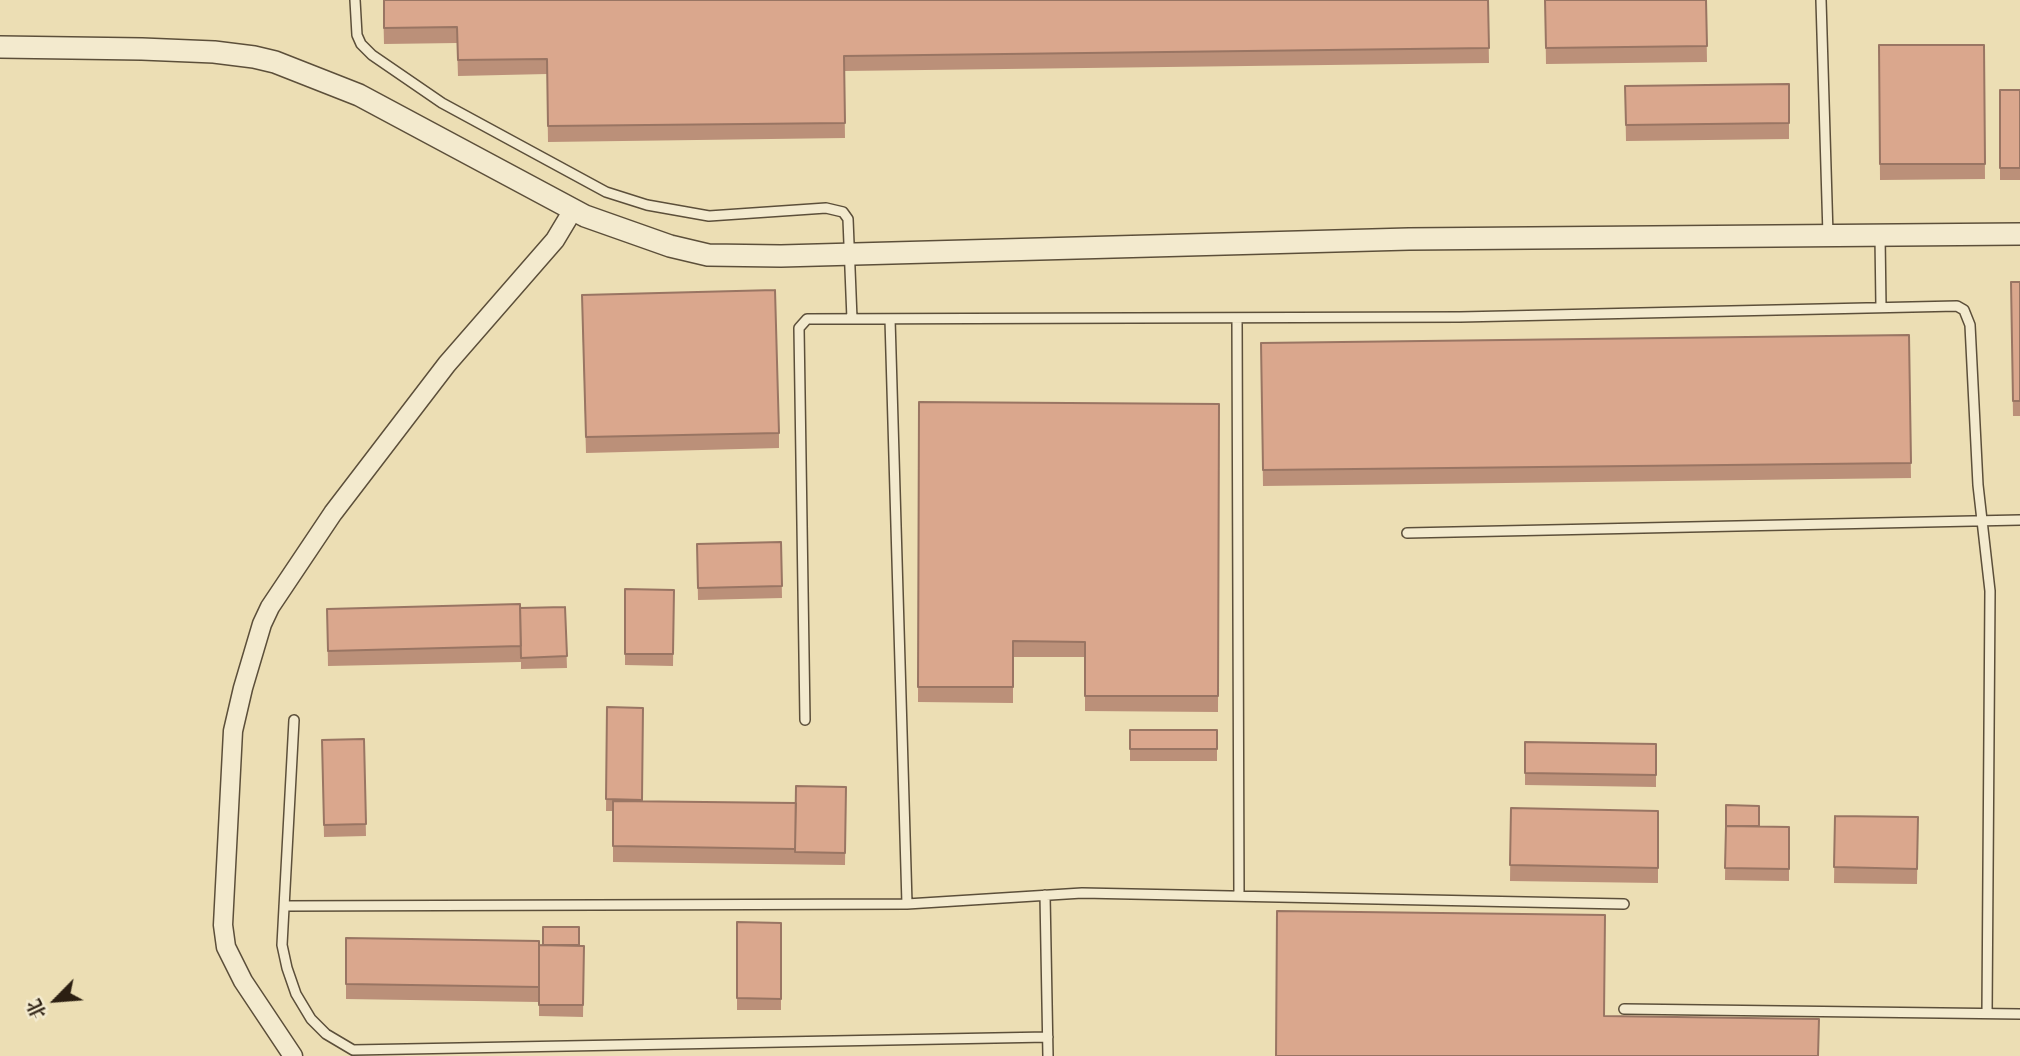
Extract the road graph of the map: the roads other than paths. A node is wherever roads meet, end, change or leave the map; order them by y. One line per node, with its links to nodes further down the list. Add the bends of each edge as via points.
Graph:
1 (355, 0): 8 (lane, via 357,35 372,55 442,103 606,192 709,216 826,208 843,212 848,219)
2 (1821, 0): 6 (lane)
3 (0, 47): 4 (street, via 214,52 275,62 359,95)
4 (573, 210): 8 (street, via 708,255); 27 (street, via 555,240 447,365 333,513 262,624 233,731 223,925 226,947 243,981)
5 (2020, 234): 7 (street)
6 (1828, 235): 7 (street); 8 (street, via 1409,239)
7 (1880, 235): 9 (lane)
8 (850, 254): 11 (lane)
9 (1881, 307): 10 (lane); 13 (lane, via 1957,306 1964,310 1970,325)
10 (1237, 318): 12 (lane); 19 (lane)
11 (852, 319): 12 (lane); 17 (lane, via 807,319 799,328)
12 (890, 319): 20 (lane)
13 (1982, 520): 14 (lane); 15 (lane); 24 (lane, via 1990,591)
14 (2020, 520)
15 (1406, 533)
16 (295, 720): 22 (lane)
17 (806, 720)
18 (1045, 895): 19 (lane); 20 (lane); 26 (lane)
19 (1239, 896): 21 (lane)
20 (907, 904): 22 (lane)
21 (1623, 904)
22 (284, 906): 26 (lane, via 282,945 296,994 326,1034 354,1051)
23 (1623, 1009): 24 (lane)
24 (1987, 1013): 25 (lane)
25 (2020, 1014)
26 (1048, 1037): 28 (lane)
27 (293, 1056)
28 (1048, 1056)

